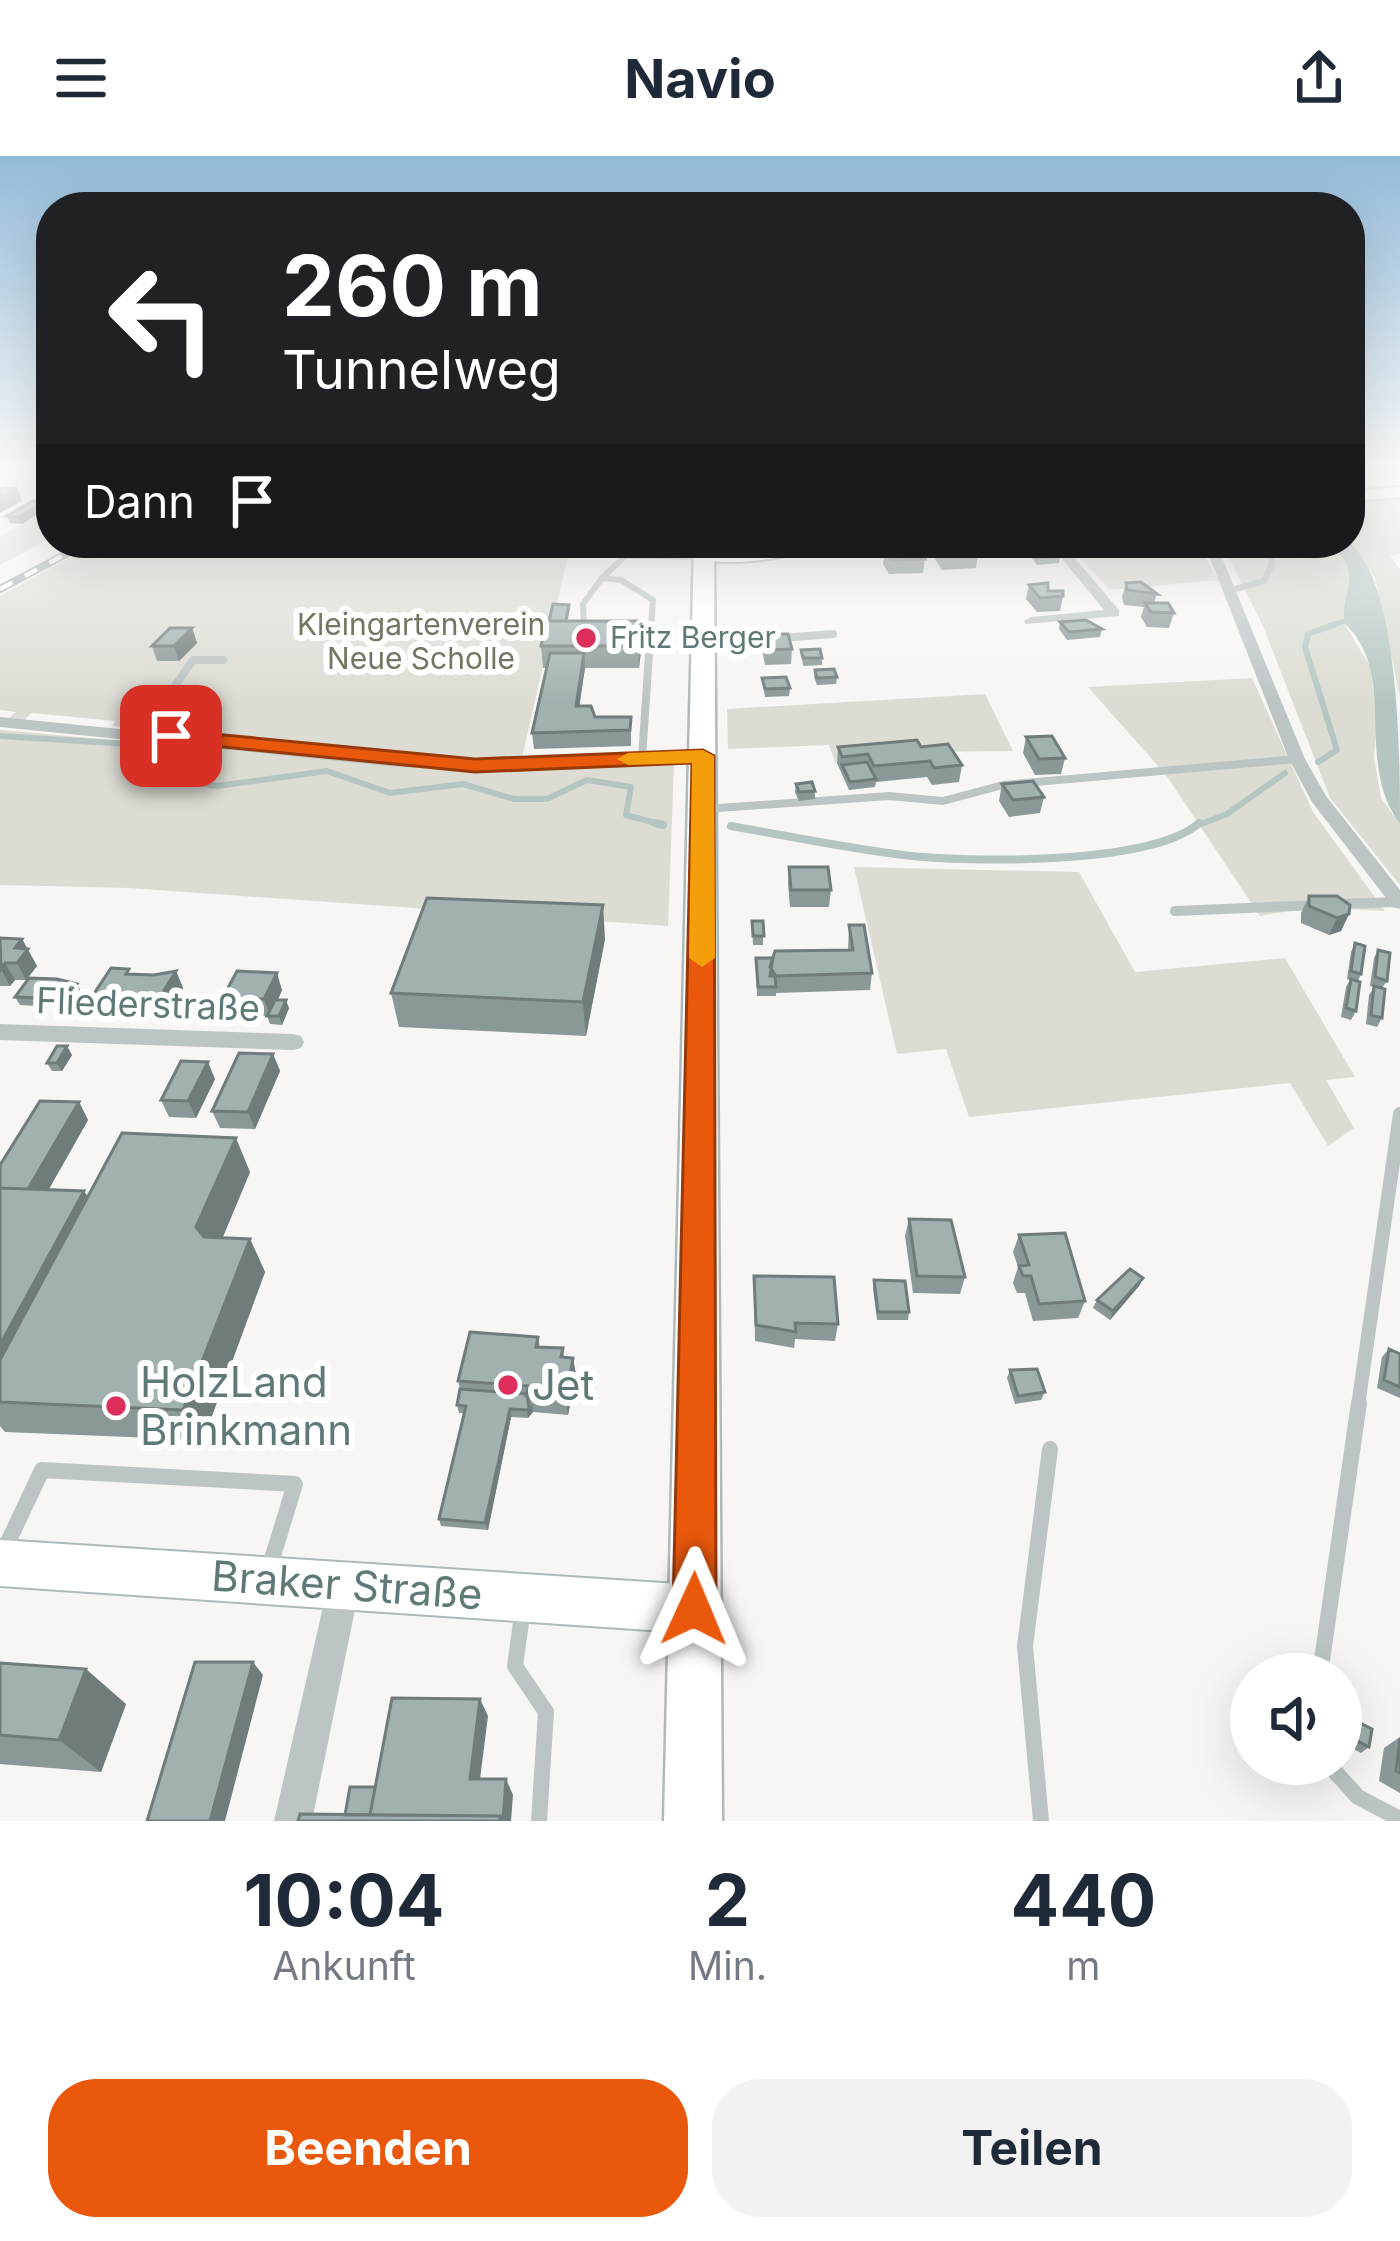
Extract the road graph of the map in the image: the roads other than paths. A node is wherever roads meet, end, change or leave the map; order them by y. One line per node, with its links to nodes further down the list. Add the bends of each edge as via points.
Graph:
1 (623, 558): 6 (lane)
2 (704, 558): 11 (main road)
3 (1068, 558): 8 (street, via 1114,613)
4 (1217, 558): 7 (street)
5 (1271, 558): 7 (lane, via 1264,581)
6 (602, 578): 9 (lane, via 583,604 584,630); 16 (lane, via 653,600)
7 (1232, 590): 17 (street)
8 (1031, 621)
9 (603, 629)
10 (833, 634): 11 (lane)
11 (703, 644): 15 (main road)
12 (224, 660): 14 (lane, via 193,660)
13 (0, 722): 14 (street)
14 (141, 734): 16 (street, via 398,762)
15 (703, 756): 16 (street); 18 (main road)
16 (642, 758)
17 (1298, 759): 18 (lane, via 1003,785 943,801 889,796); 19 (street, via 1318,798)
18 (703, 809): 30 (main road)
19 (1400, 903): 20 (lane)
20 (1174, 911)
21 (0, 1032): 22 (street, Fliederstraße)
22 (293, 1042)
23 (1400, 1114): 24 (lane)
24 (1396, 1154): 31 (lane)
25 (1050, 1449): 37 (lane, via 1025,1646)
26 (0, 1561): 27 (main road, Braker Straße); 27 (lane, via 42,1470 296,1484)
27 (266, 1580): 28 (main road, Braker Straße)
28 (344, 1585): 29 (main road, Braker Straße); 34 (street)
29 (525, 1597): 30 (main road, Braker Straße); 35 (lane, via 515,1666 546,1712 548,1729)
30 (694, 1609): 36 (main road)
31 (1323, 1653)
32 (1348, 1785): 33 (lane)
33 (1400, 1819)
34 (293, 1821)
35 (539, 1821)
36 (693, 1821)
37 (1041, 1821)

